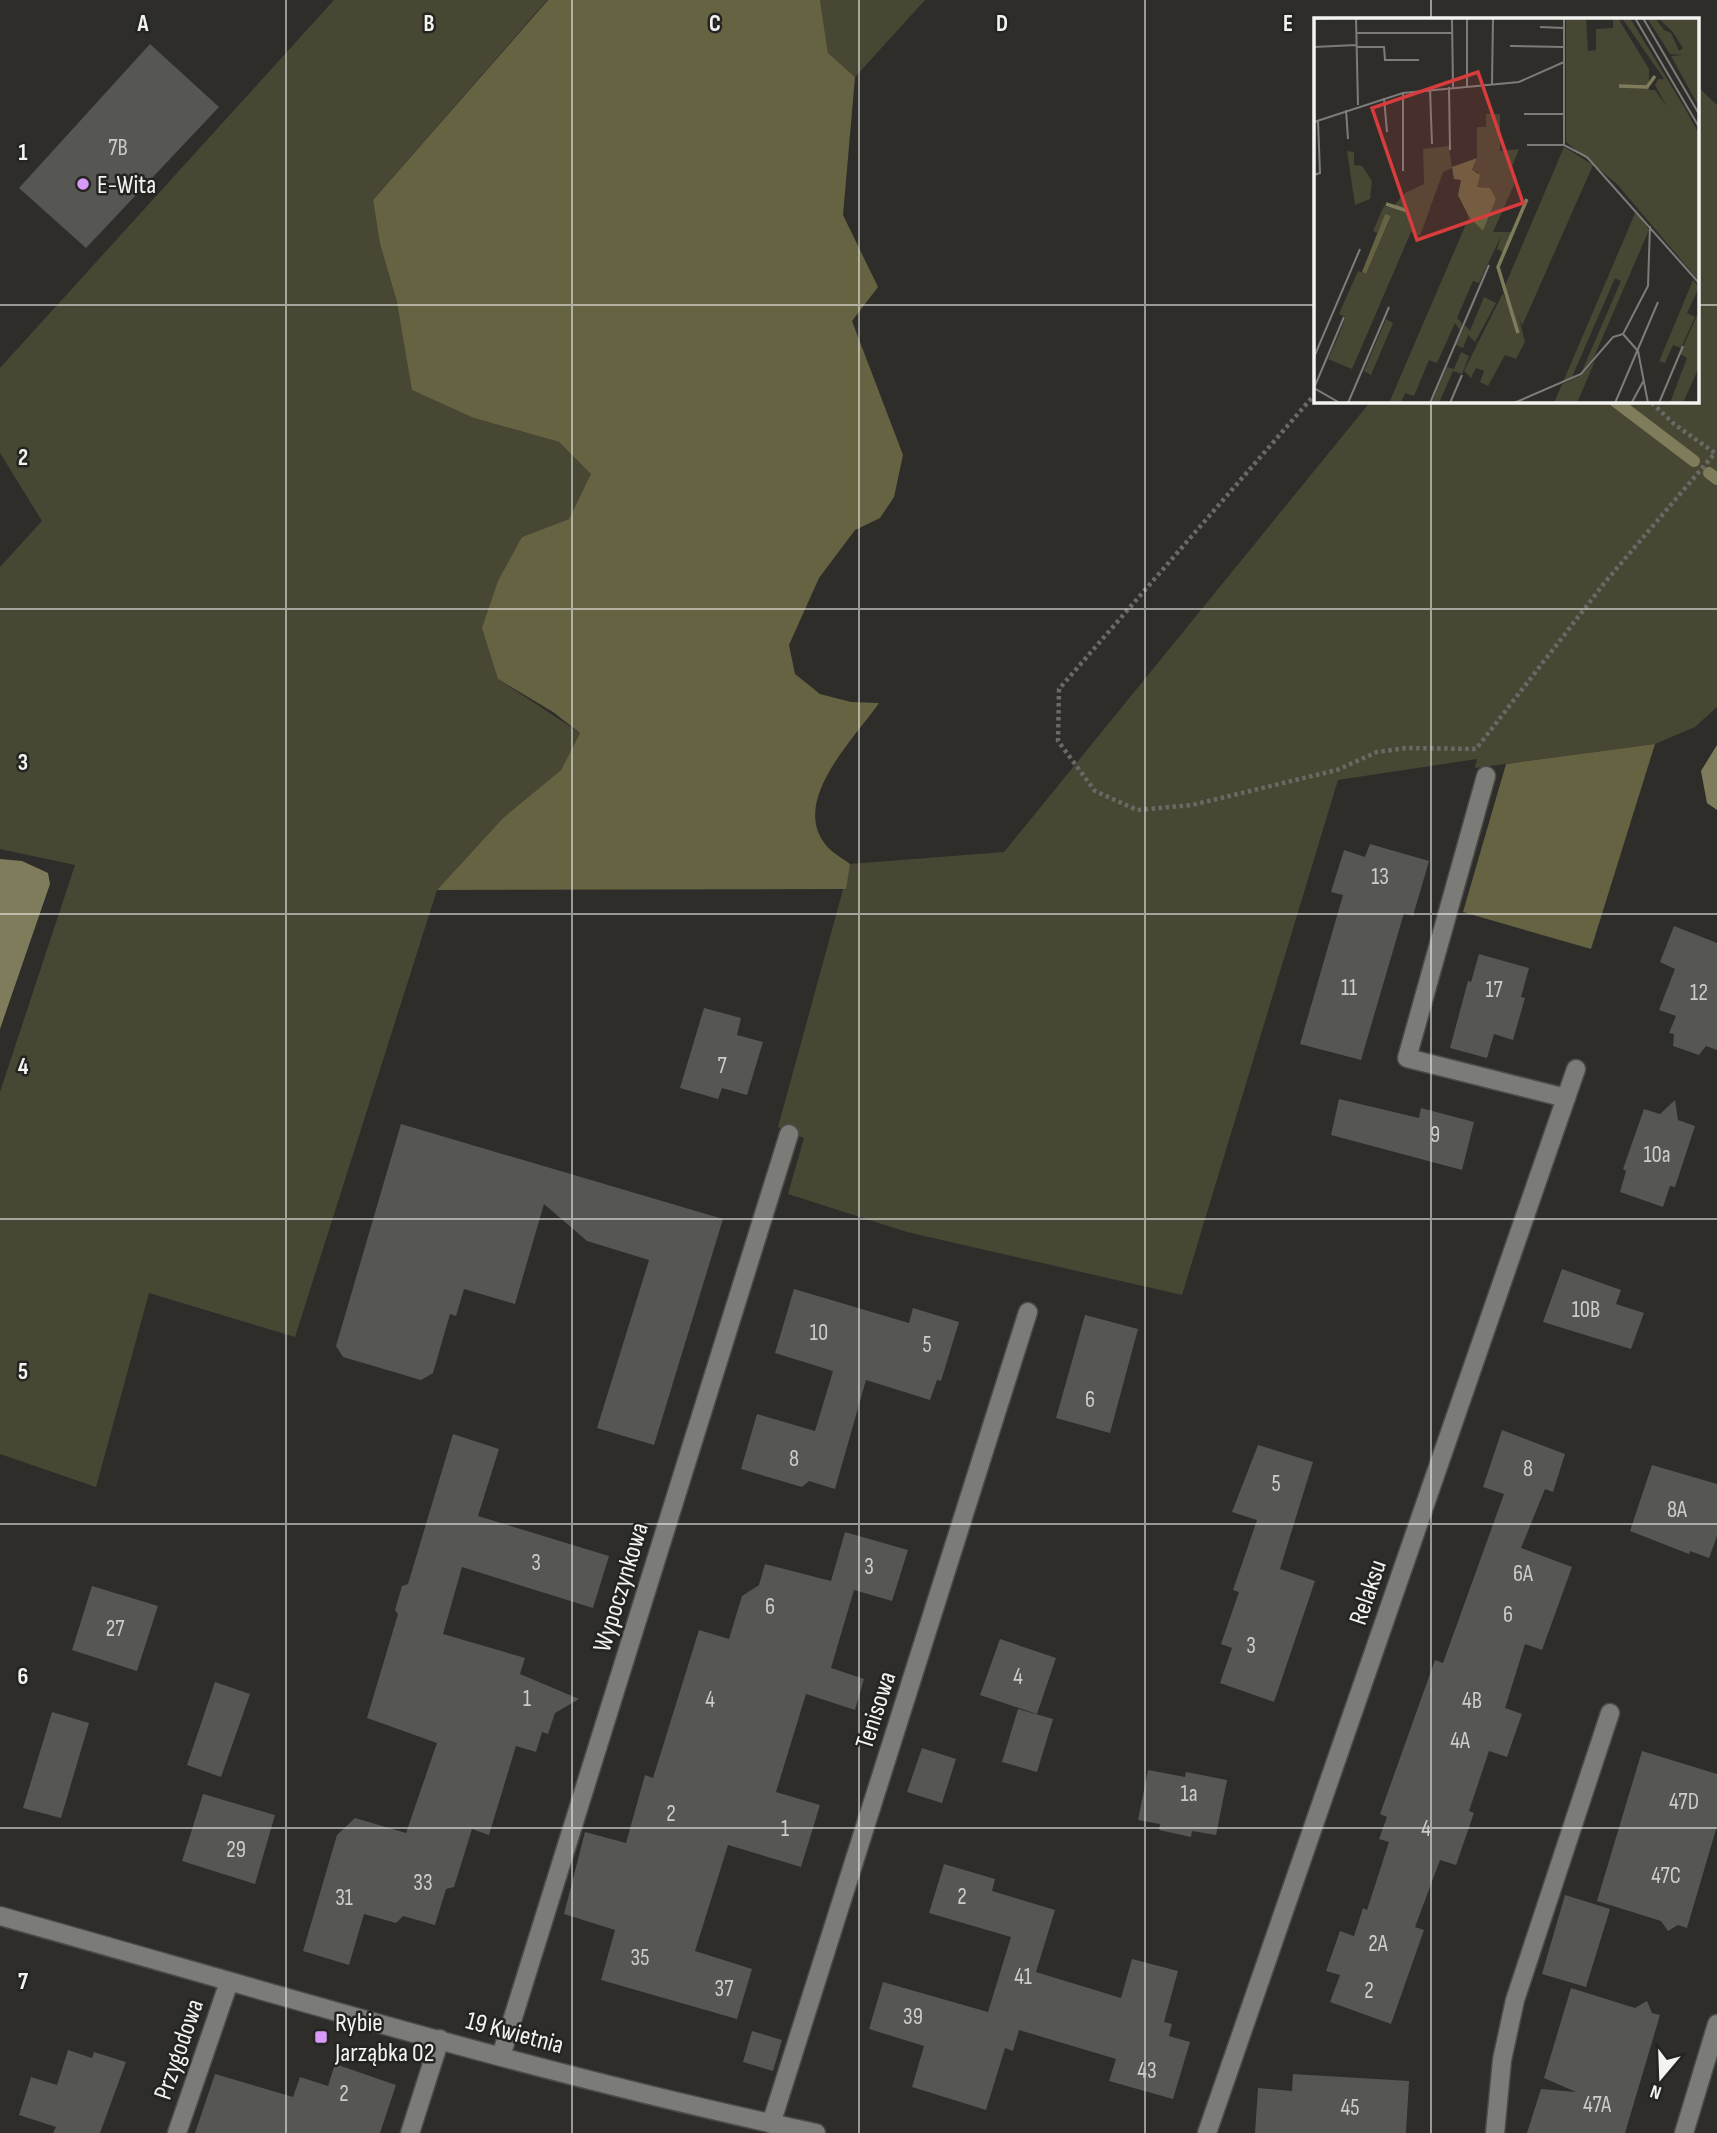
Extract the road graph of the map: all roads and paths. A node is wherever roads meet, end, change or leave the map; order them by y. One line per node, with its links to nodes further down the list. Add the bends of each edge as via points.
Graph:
1 (1314, 395): 2 (path, via 1059,689 1058,741 1095,791 1137,810 1192,804 1337,770 1377,752 1476,749 1606,581 1715,453)
2 (1651, 402)
3 (1486, 776): 5 (street, via 1407,1058)
4 (1576, 1069): 5 (street, Relaksu)
5 (1566, 1098): 18 (street, Relaksu)
6 (789, 1134): 13 (street, Wypoczynkowa)
7 (1028, 1312): 14 (street, Tenisowa)
8 (1610, 1713): 19 (street, via 1515,2000 1502,2060)
9 (0, 1916): 10 (street, 19 Kwietnia)
10 (229, 1982): 12 (street, 19 Kwietnia); 15 (street, Przygodowa)
11 (1717, 2024): 20 (street)
12 (440, 2039): 13 (street, 19 Kwietnia); 16 (street)
13 (501, 2056): 14 (street, 19 Kwietnia)
14 (771, 2123): 17 (street, 19 Kwietnia)
15 (177, 2133)
16 (410, 2133)
17 (816, 2133)
18 (1206, 2133)
19 (1495, 2133)
20 (1684, 2133)

